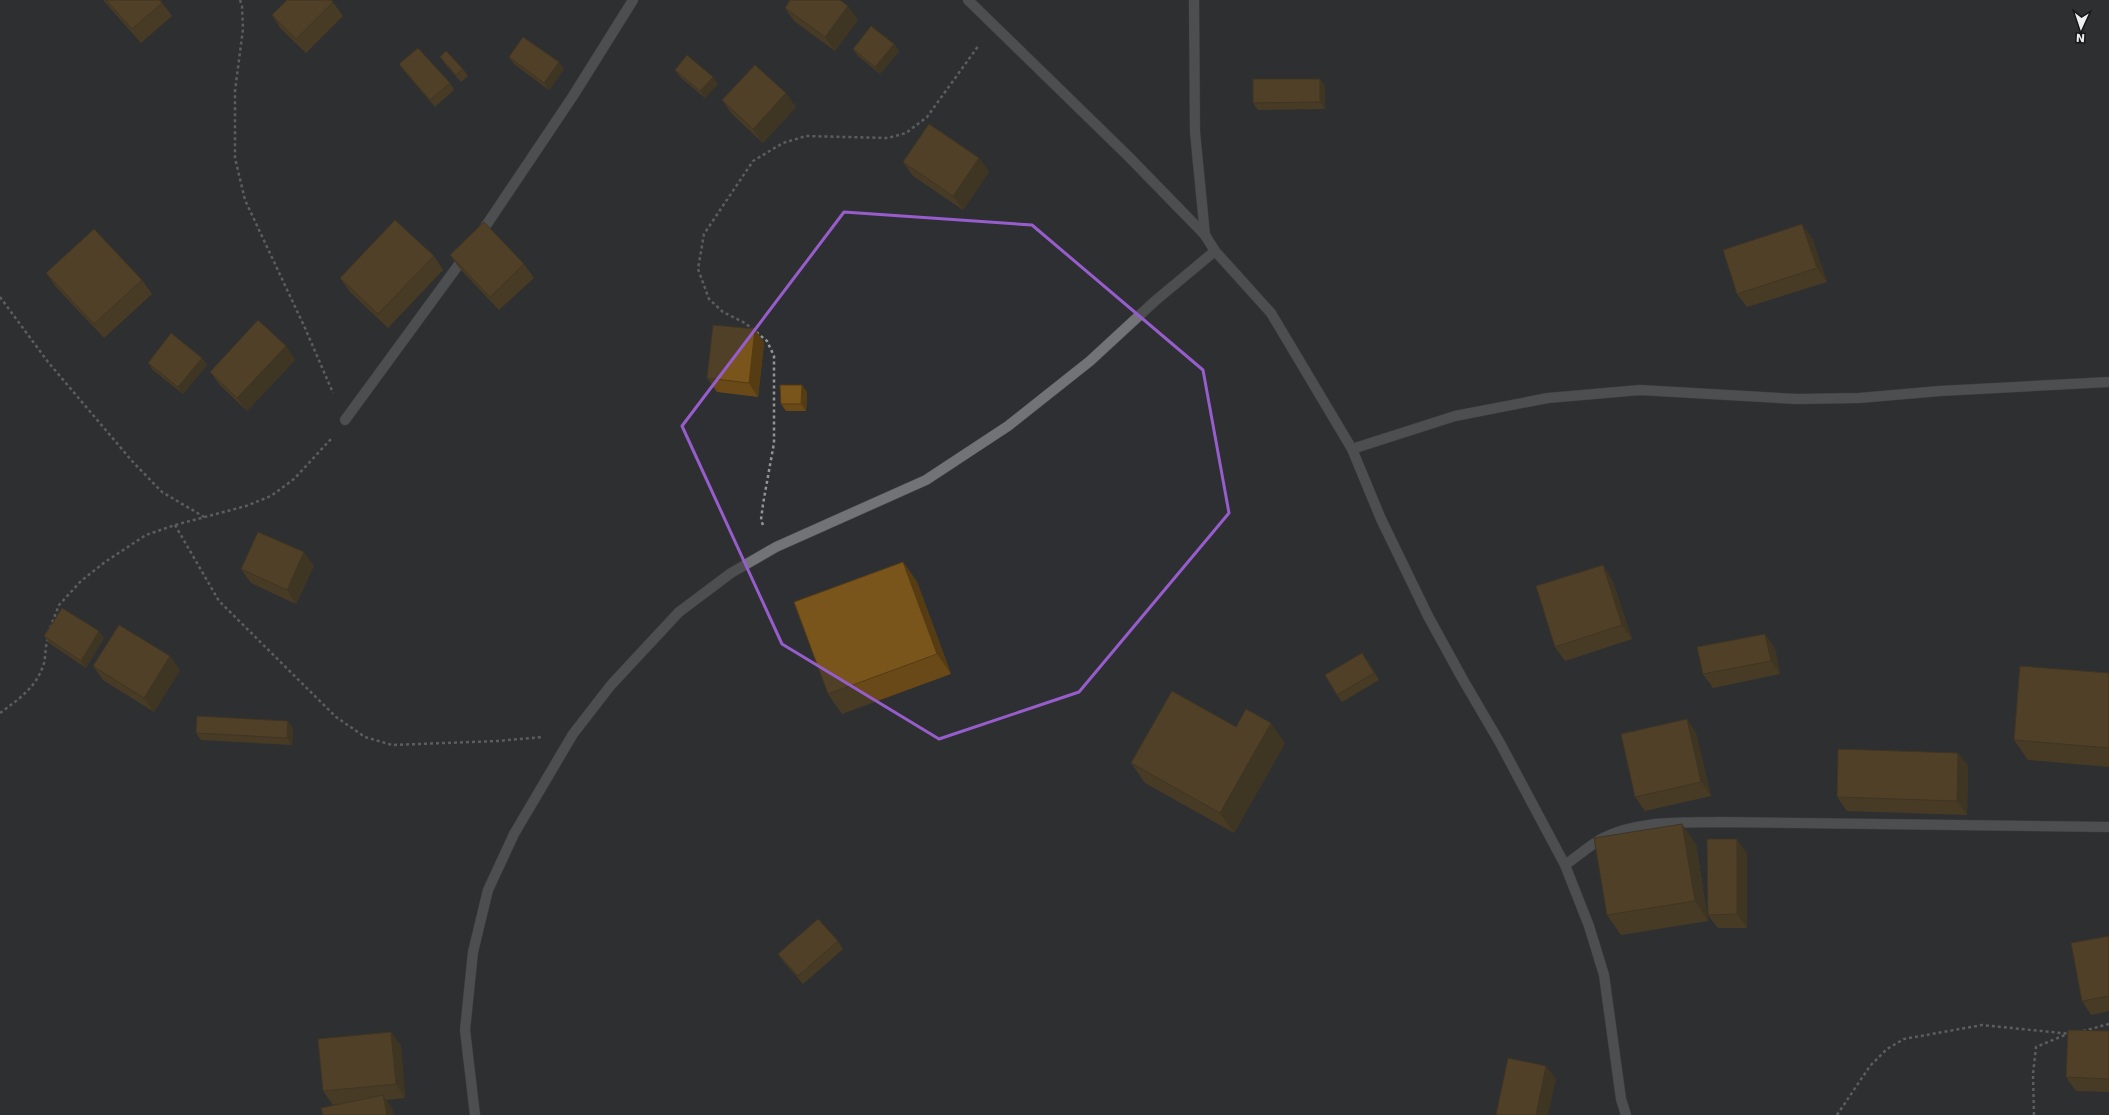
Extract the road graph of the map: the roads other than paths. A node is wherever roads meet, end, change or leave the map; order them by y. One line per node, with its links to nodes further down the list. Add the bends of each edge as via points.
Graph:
1 (633, 0): 7 (street, via 573,96 472,245)
2 (968, 0): 4 (street)
3 (1194, 0): 4 (street, via 1196,132)
4 (1205, 235): 5 (street)
5 (1215, 251): 8 (street, via 1271,313); 11 (street, via 1090,361 1008,426 926,480 776,547 731,573 679,612 612,685 572,734 514,834 488,890 473,952 465,1030)
6 (2109, 382): 8 (street, via 1859,398 1797,398 1640,390 1555,397 1455,416)
7 (345, 420)
8 (1352, 449): 10 (street, via 1381,519 1428,616)
9 (2109, 827): 10 (street, via 1719,822 1663,824 1641,826 1611,835)
10 (1565, 865): 12 (street, via 1589,926 1604,975 1621,1099)
11 (475, 1115)
12 (1626, 1115)

